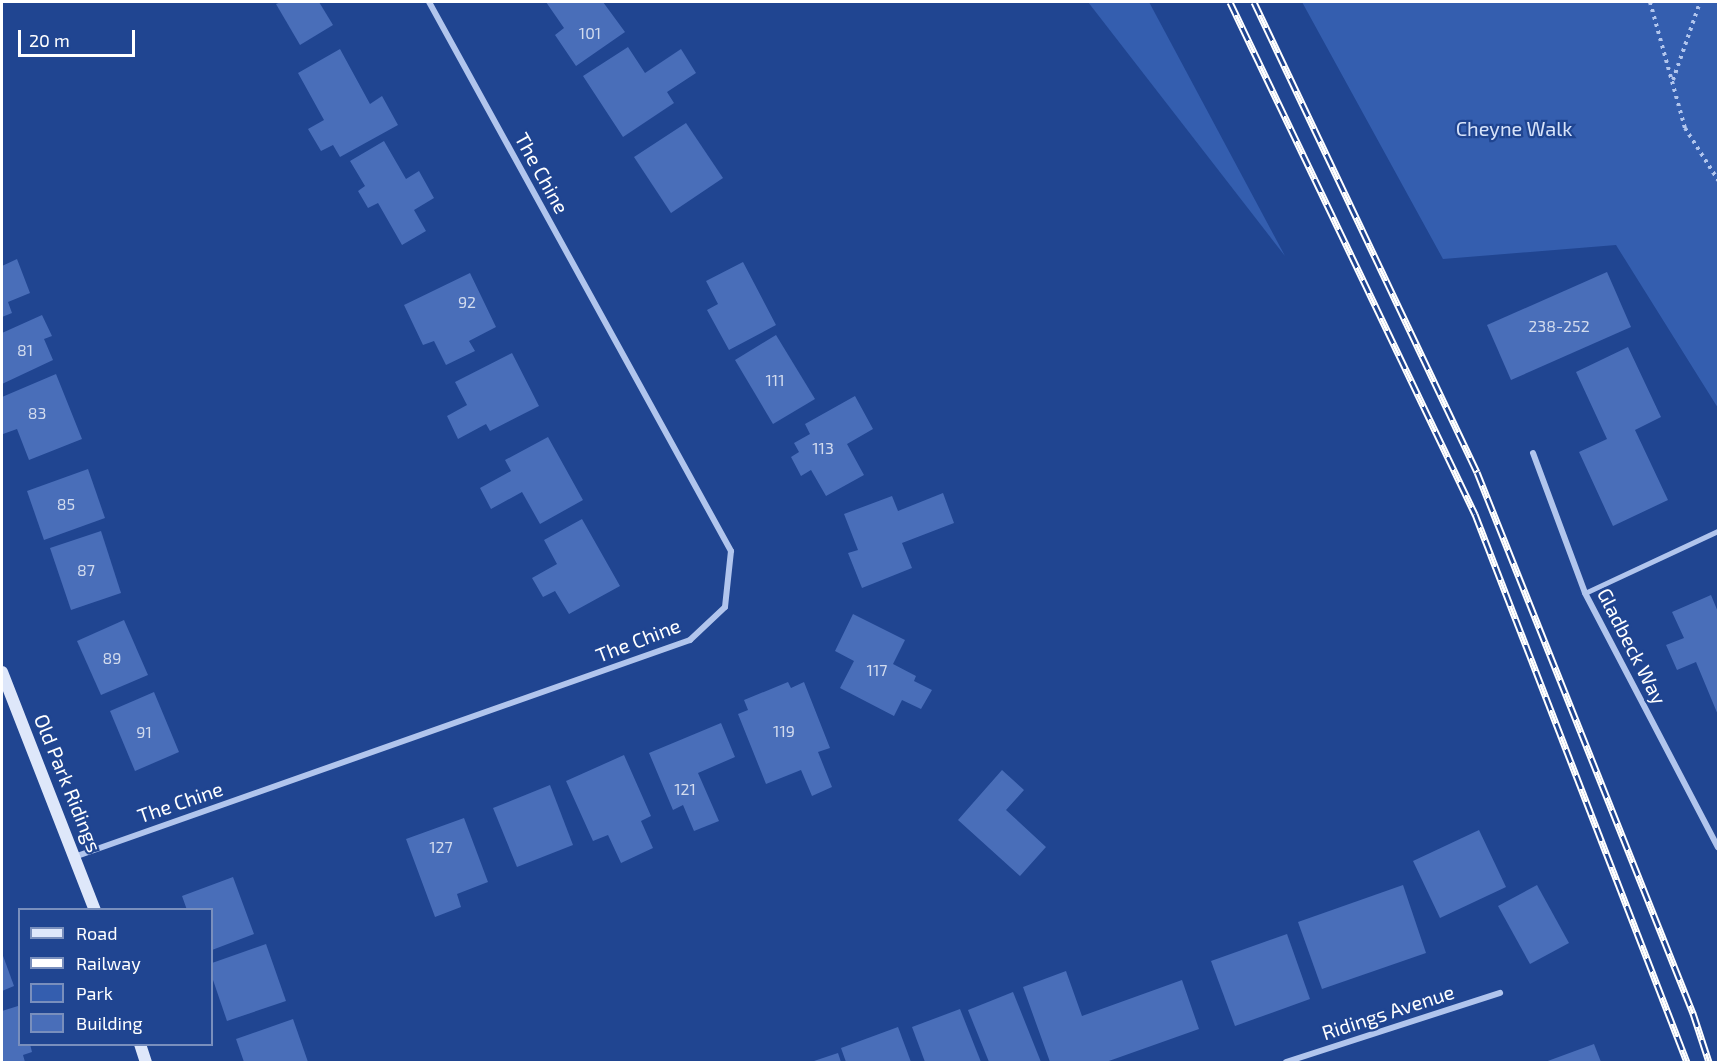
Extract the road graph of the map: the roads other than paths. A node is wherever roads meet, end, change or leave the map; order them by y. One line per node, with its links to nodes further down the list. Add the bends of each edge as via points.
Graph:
1 (429, 2): 7 (street, The Chine, via 731,551 725,607 690,640)
2 (1533, 453): 4 (street, Gladbeck Way)
3 (1719, 531): 4 (lane)
4 (1585, 593): 6 (street, Gladbeck Way)
5 (2, 672): 7 (street, Old Park Ridings)
6 (1719, 848)
7 (77, 856): 8 (street, Old Park Ridings)
8 (95, 908)
9 (1500, 993): 12 (street, Ridings Avenue)
10 (141, 1046): 11 (street)
11 (146, 1062)
12 (1286, 1062)

